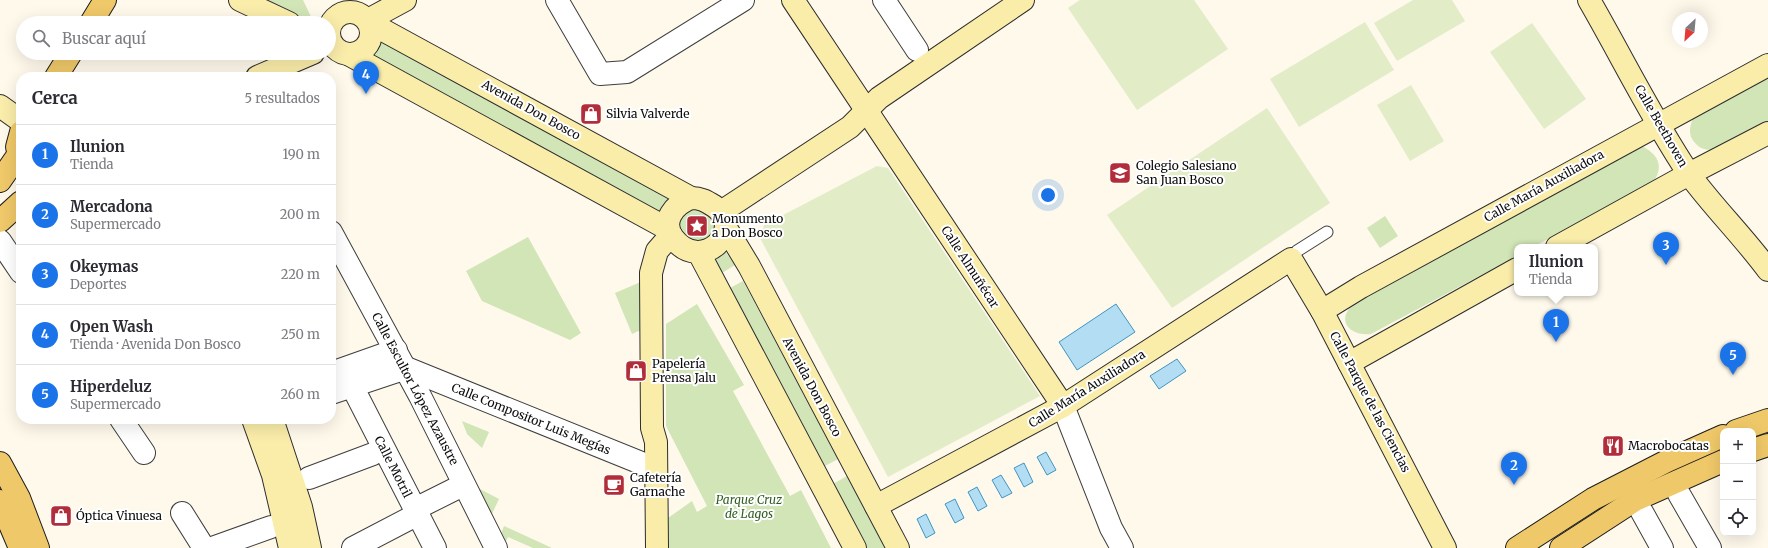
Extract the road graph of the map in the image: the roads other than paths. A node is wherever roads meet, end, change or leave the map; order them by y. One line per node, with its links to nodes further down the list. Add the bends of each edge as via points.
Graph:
1 (104, 0): 11 (main road)
2 (240, 0): 12 (street)
3 (330, 0): 14 (street, Avenida Don Bosco)
4 (405, 0): 14 (street)
5 (556, 0): 6 (street, via 600,74 627,72)
6 (742, 0)
7 (793, 0): 24 (street, Calle Almuñécar)
8 (884, 0): 16 (street)
9 (1023, 0): 24 (street, via 879,98)
10 (1589, 0): 26 (street, Calle Beethoven)
11 (94, 16)
12 (274, 16)
13 (336, 18): 14 (street, via 339,14)
14 (363, 18): 15 (street, via 372,36 366,48 361,52); 31 (street, Avenida Don Bosco)
15 (336, 49)
16 (917, 50)
17 (336, 51): 35 (street)
18 (67, 60): 21 (main road)
19 (300, 60): 22 (street)
20 (1768, 65): 26 (street, Calle María Auxiliadora)
21 (59, 72)
22 (270, 72)
23 (0, 106): 25 (street)
24 (866, 111): 33 (street, via 850,127); 53 (street, Calle Almuñécar)
25 (16, 117)
26 (1658, 123): 29 (street, Calle Beethoven); 47 (street, Calle María Auxiliadora)
27 (1768, 133): 29 (street)
28 (16, 161): 30 (main road)
29 (1689, 174): 39 (street, Calle Beethoven); 40 (street)
30 (1, 177)
31 (691, 198): 33 (street, via 706,200); 35 (street, via 671,213 668,221)
32 (16, 207): 34 (main road)
33 (723, 220): 41 (street, via 722,239 709,251); 71 (street, Avenida Don Bosco)
34 (0, 221)
35 (670, 232): 41 (street, via 684,247); 66 (street, via 657,251 651,273 652,428 656,442)
36 (1327, 232): 43 (lane, via 1297,251)
37 (0, 241): 44 (street)
38 (336, 241): 48 (street, Calle Escultor López Azaustre)
39 (1747, 242): 42 (street, Calle Beethoven); 45 (street, Calle Beethoven)
40 (1562, 244)
41 (699, 253): 86 (street)
42 (1768, 254)
43 (1291, 259): 47 (street, Calle Parque de las Ciencias); 53 (street, Calle María Auxiliadora)
44 (16, 265)
45 (1768, 270)
46 (1514, 271): 49 (street)
47 (1322, 311): 49 (street, Calle Parque de las Ciencias)
48 (401, 359): 50 (street); 51 (street); 66 (street, Calle Compositor Luis Megías); 84 (street, Calle Escultor López Azaustre)
49 (1348, 363): 89 (street, Calle Parque de las Ciencias)
50 (336, 372)
51 (352, 386): 52 (street); 72 (street, Calle Motril)
52 (336, 391)
53 (1063, 406): 71 (street, Calle María Auxiliadora); 88 (street, Calle Almuñécar, via 1111,528)
54 (1768, 420): 58 (main road)
55 (124, 424): 62 (street)
56 (255, 424): 80 (street, via 273,475)
57 (274, 424): 81 (street, via 301,507)
58 (1745, 428)
59 (1720, 437): 90 (main road, via 1593,499)
60 (1768, 445): 61 (main road)
61 (1756, 449)
62 (144, 453)
63 (373, 454): 67 (street)
64 (0, 463): 77 (main road, via 19,498)
65 (1720, 463): 91 (main road, via 1635,500)
66 (656, 469): 85 (street)
67 (309, 478)
68 (459, 487): 72 (street)
69 (1679, 494): 93 (street)
70 (0, 501): 76 (main road)
71 (876, 506): 87 (street, Avenida Don Bosco)
72 (419, 510): 82 (street); 83 (street, Calle Motril)
73 (1642, 512): 92 (street)
74 (182, 513): 78 (street)
75 (270, 527): 79 (street)
76 (20, 548)
77 (38, 548)
78 (204, 548)
79 (212, 548)
80 (290, 548)
81 (310, 548)
82 (353, 548)
83 (435, 548)
84 (496, 548)
85 (657, 548)
86 (855, 548)
87 (898, 548)
88 (1122, 548)
89 (1445, 548)
90 (1517, 548)
91 (1561, 548)
92 (1662, 548)
93 (1710, 548)

